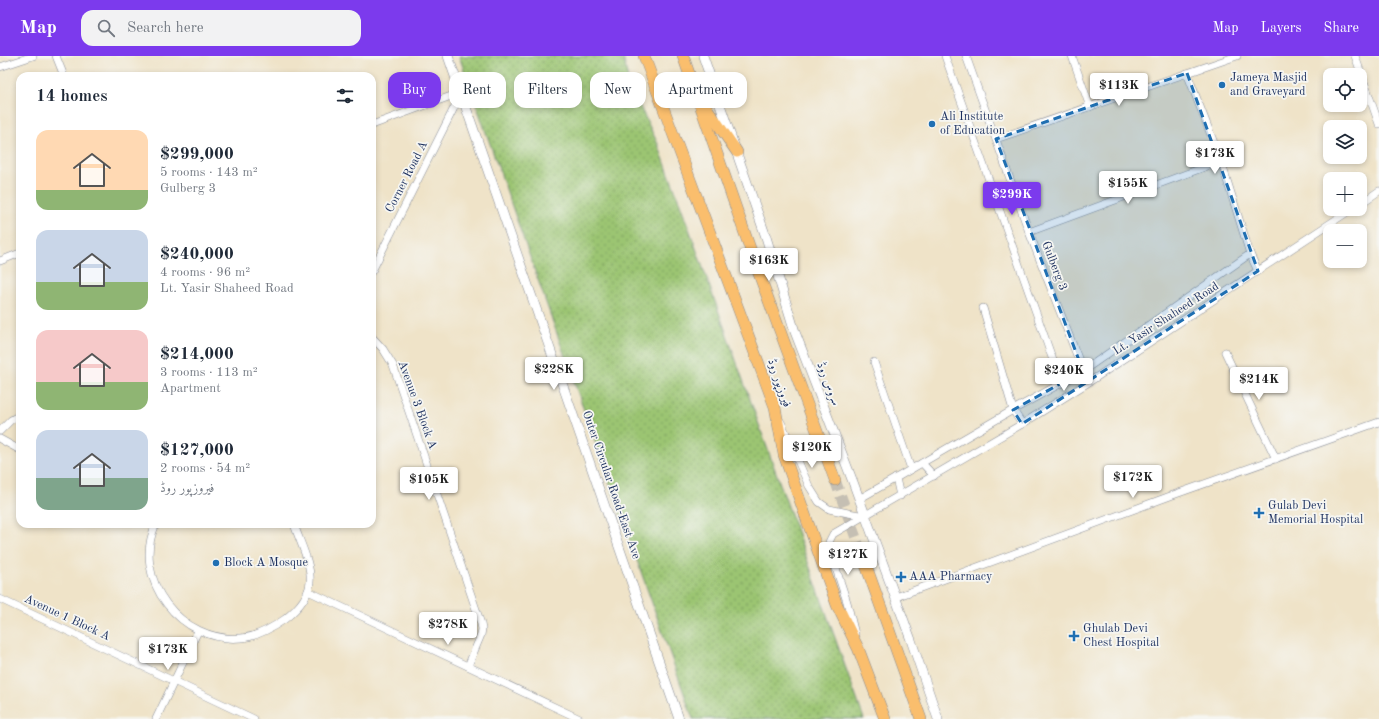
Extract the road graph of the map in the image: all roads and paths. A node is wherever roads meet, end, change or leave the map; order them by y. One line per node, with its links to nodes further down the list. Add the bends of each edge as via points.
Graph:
1 (33, 56): 12 (street)
2 (56, 56): 13 (street)
3 (448, 56): 14 (street, Outer Circular Road-East Ave)
4 (644, 56): 43 (main road, فیروزپور روڈ)
5 (683, 56): 15 (main road, فیروزپور روڈ)
6 (703, 56): 26 (street, سروس روڈ)
7 (945, 56): 42 (street)
8 (966, 56): 25 (street, Gulberg 3)
9 (1072, 56): 18 (street)
10 (1354, 56): 24 (street)
11 (1232, 57): 16 (street)
12 (0, 67)
13 (62, 72)
14 (454, 72)
15 (688, 72)
16 (1187, 72): 18 (street); 27 (street)
17 (449, 97): 23 (street)
18 (1090, 107): 25 (street)
19 (454, 108): 35 (street, Corner Road A)
20 (468, 108): 73 (street, Outer Circular Road-East Ave)
21 (700, 108): 56 (main road, فیروزپور روڈ)
22 (707, 108): 26 (main road)
23 (376, 124)
24 (1379, 124)
25 (996, 139): 31 (street, Gulberg 3)
26 (737, 152): 58 (street, سروس روڈ, via 795,332)
27 (1220, 161): 31 (street); 32 (street)
28 (1379, 191): 29 (street)
29 (1367, 199)
30 (1341, 216): 36 (street, Lt. Yasir Shaheed Road)
31 (1029, 232): 41 (street, Gulberg 3)
32 (1250, 254): 36 (street); 41 (street)
33 (16, 255): 34 (street)
34 (0, 261)
35 (376, 263)
36 (1258, 271): 47 (street, Lt. Yasir Shaheed Road)
37 (984, 308): 44 (street)
38 (376, 341): 68 (street, Avenue 3 Block A, via 393,365 481,624 481,635)
39 (1225, 352): 51 (street)
40 (874, 362): 53 (street)
41 (1084, 371): 42 (street)
42 (1060, 383): 44 (street)
43 (774, 407): 59 (street, via 818,502 829,509); 67 (main road, فیروزپور روڈ, via 784,455 837,605)
44 (1013, 410): 47 (street); 52 (street)
45 (16, 417): 48 (street)
46 (1379, 422): 51 (street)
47 (1022, 424): 54 (street, Lt. Yasir Shaheed Road)
48 (0, 430)
49 (0, 439): 50 (street)
50 (16, 448)
51 (1276, 459): 64 (street)
52 (922, 463): 53 (street); 54 (street)
53 (910, 469): 55 (street)
54 (934, 476): 57 (street, Lt. Yasir Shaheed Road)
55 (896, 478): 57 (street); 58 (street)
56 (835, 480)
57 (900, 496): 59 (street, Lt. Yasir Shaheed Road)
58 (859, 498): 59 (street, سروس روڈ)
59 (865, 516): 64 (street, سروس روڈ); 67 (street, Lt. Yasir Shaheed Road, via 835,532 829,542)
60 (154, 528): 66 (street, via 149,558 158,591 173,612)
61 (295, 528): 63 (street, via 309,571)
62 (864, 560): 75 (main road)
63 (308, 591): 66 (street, via 291,614 257,635 224,638); 68 (street)
64 (896, 597): 76 (street, سروس روڈ)
65 (0, 599): 69 (street, Avenue 1 Block A)
66 (198, 631): 69 (street)
67 (858, 648): 74 (main road, فیروزپور روڈ)
68 (468, 666): 72 (street)
69 (174, 681): 70 (street); 71 (street, Avenue 1 Block A)
70 (156, 719)
71 (254, 719)
72 (580, 719)
73 (679, 719)
74 (885, 719)
75 (921, 719)
76 (938, 719)

